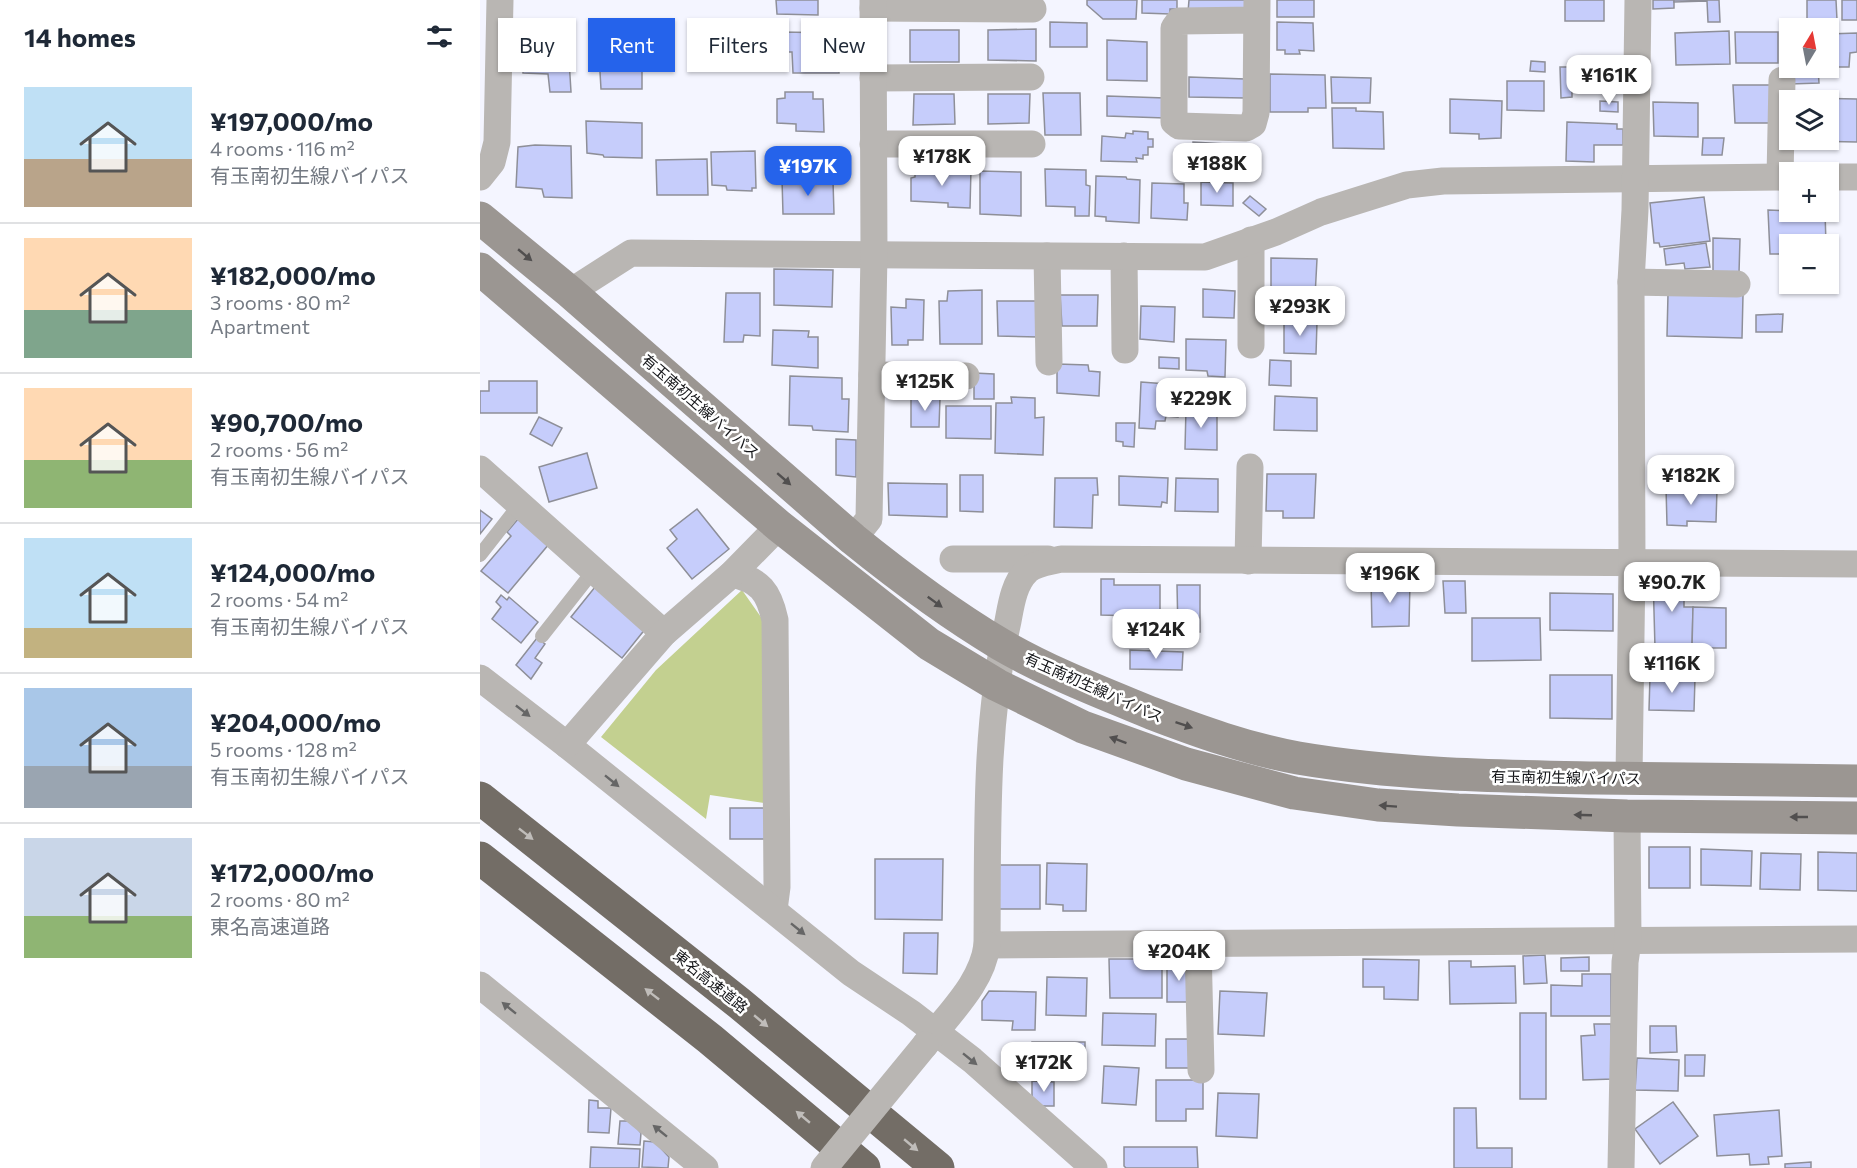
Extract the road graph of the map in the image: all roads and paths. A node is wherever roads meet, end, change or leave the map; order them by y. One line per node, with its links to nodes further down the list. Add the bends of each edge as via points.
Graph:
1 (500, 0): 12 (street, via 497,142 492,162)
2 (1638, 0): 16 (street)
3 (873, 4): 4 (street); 7 (street)
4 (1033, 9)
5 (1257, 10): 5 (street, via 1253,124 1246,128 1179,126 1174,122 1174,28 1179,21)
6 (1031, 77): 7 (street)
7 (873, 78): 9 (street)
8 (1782, 80): 11 (street)
9 (873, 144): 10 (street); 19 (street)
10 (1032, 144)
11 (1785, 162)
12 (480, 177)
13 (1779, 177): 16 (street)
14 (1839, 177): 15 (street)
15 (1857, 177)
16 (1635, 178): 18 (street, via 1407,185 1321,212); 23 (street)
17 (480, 218): 25 (street, 有玉南初生線バイパス, one-way to 25)
18 (1251, 240): 21 (street, via 1205,257); 26 (street)
19 (874, 254): 20 (street); 25 (street, via 631,253); 29 (street)
20 (1047, 256): 21 (street); 28 (street)
21 (1124, 256): 27 (street)
22 (480, 269): 34 (street)
23 (1631, 282): 24 (street); 40 (street)
24 (1737, 284)
25 (570, 292): 35 (street, 有玉南初生線バイパス, one-way to 35)
26 (1251, 345)
27 (1125, 350)
28 (1048, 362)
29 (872, 375): 30 (street); 35 (street, via 869,519)
30 (966, 376)
31 (1250, 467): 39 (street)
32 (480, 469): 33 (street)
33 (520, 504): 36 (lane); 42 (street)
34 (779, 526): 43 (street); 48 (street, via 929,644)
35 (853, 539): 46 (street, 有玉南初生線バイパス, one-way to 46, via 944,608)
36 (480, 555)
37 (953, 559): 38 (street)
38 (1061, 559): 39 (street); 46 (street, via 1025,572 1013,598)
39 (1248, 561): 40 (street)
40 (1632, 564): 41 (street); 50 (street)
41 (1857, 564)
42 (594, 570): 44 (street); 45 (lane)
43 (732, 574): 44 (street); 56 (street, via 754,581 762,589 775,620)
44 (664, 633): 49 (street)
45 (542, 636)
46 (1002, 645): 48 (street); 50 (street, 有玉南初生線バイパス, one-way to 50, via 1165,718 1249,746 1297,757 1461,776)
47 (480, 678): 49 (street, one-way to 49)
48 (996, 685): 53 (street, one-way to 48, via 1435,809 1294,793 1186,765 1094,731); 59 (street, via 988,769)
49 (567, 745): 56 (street, one-way to 56)
50 (1629, 778): 51 (street, 有玉南初生線バイパス)
51 (1857, 781)
52 (480, 798): 67 (highway, 東名高速道路, one-way to 67, via 739,1003)
53 (1627, 816): 54 (street, one-way to 53); 58 (street)
54 (1857, 818)
55 (480, 858): 66 (highway, one-way to 55, via 710,1039)
56 (774, 910): 62 (street, one-way to 62, via 851,973 911,1013)
57 (1857, 939): 58 (street)
58 (1628, 941): 60 (street); 69 (street)
59 (987, 945): 60 (street); 62 (street, via 978,975)
60 (1198, 945): 63 (street)
61 (480, 984): 64 (street, one-way to 61)
62 (930, 1038): 65 (street, bridge); 68 (street, one-way to 68, via 972,1060)
63 (1201, 1070)
64 (705, 1168)
65 (824, 1168)
66 (864, 1168)
67 (938, 1168)
68 (1094, 1168)
69 (1621, 1168)

